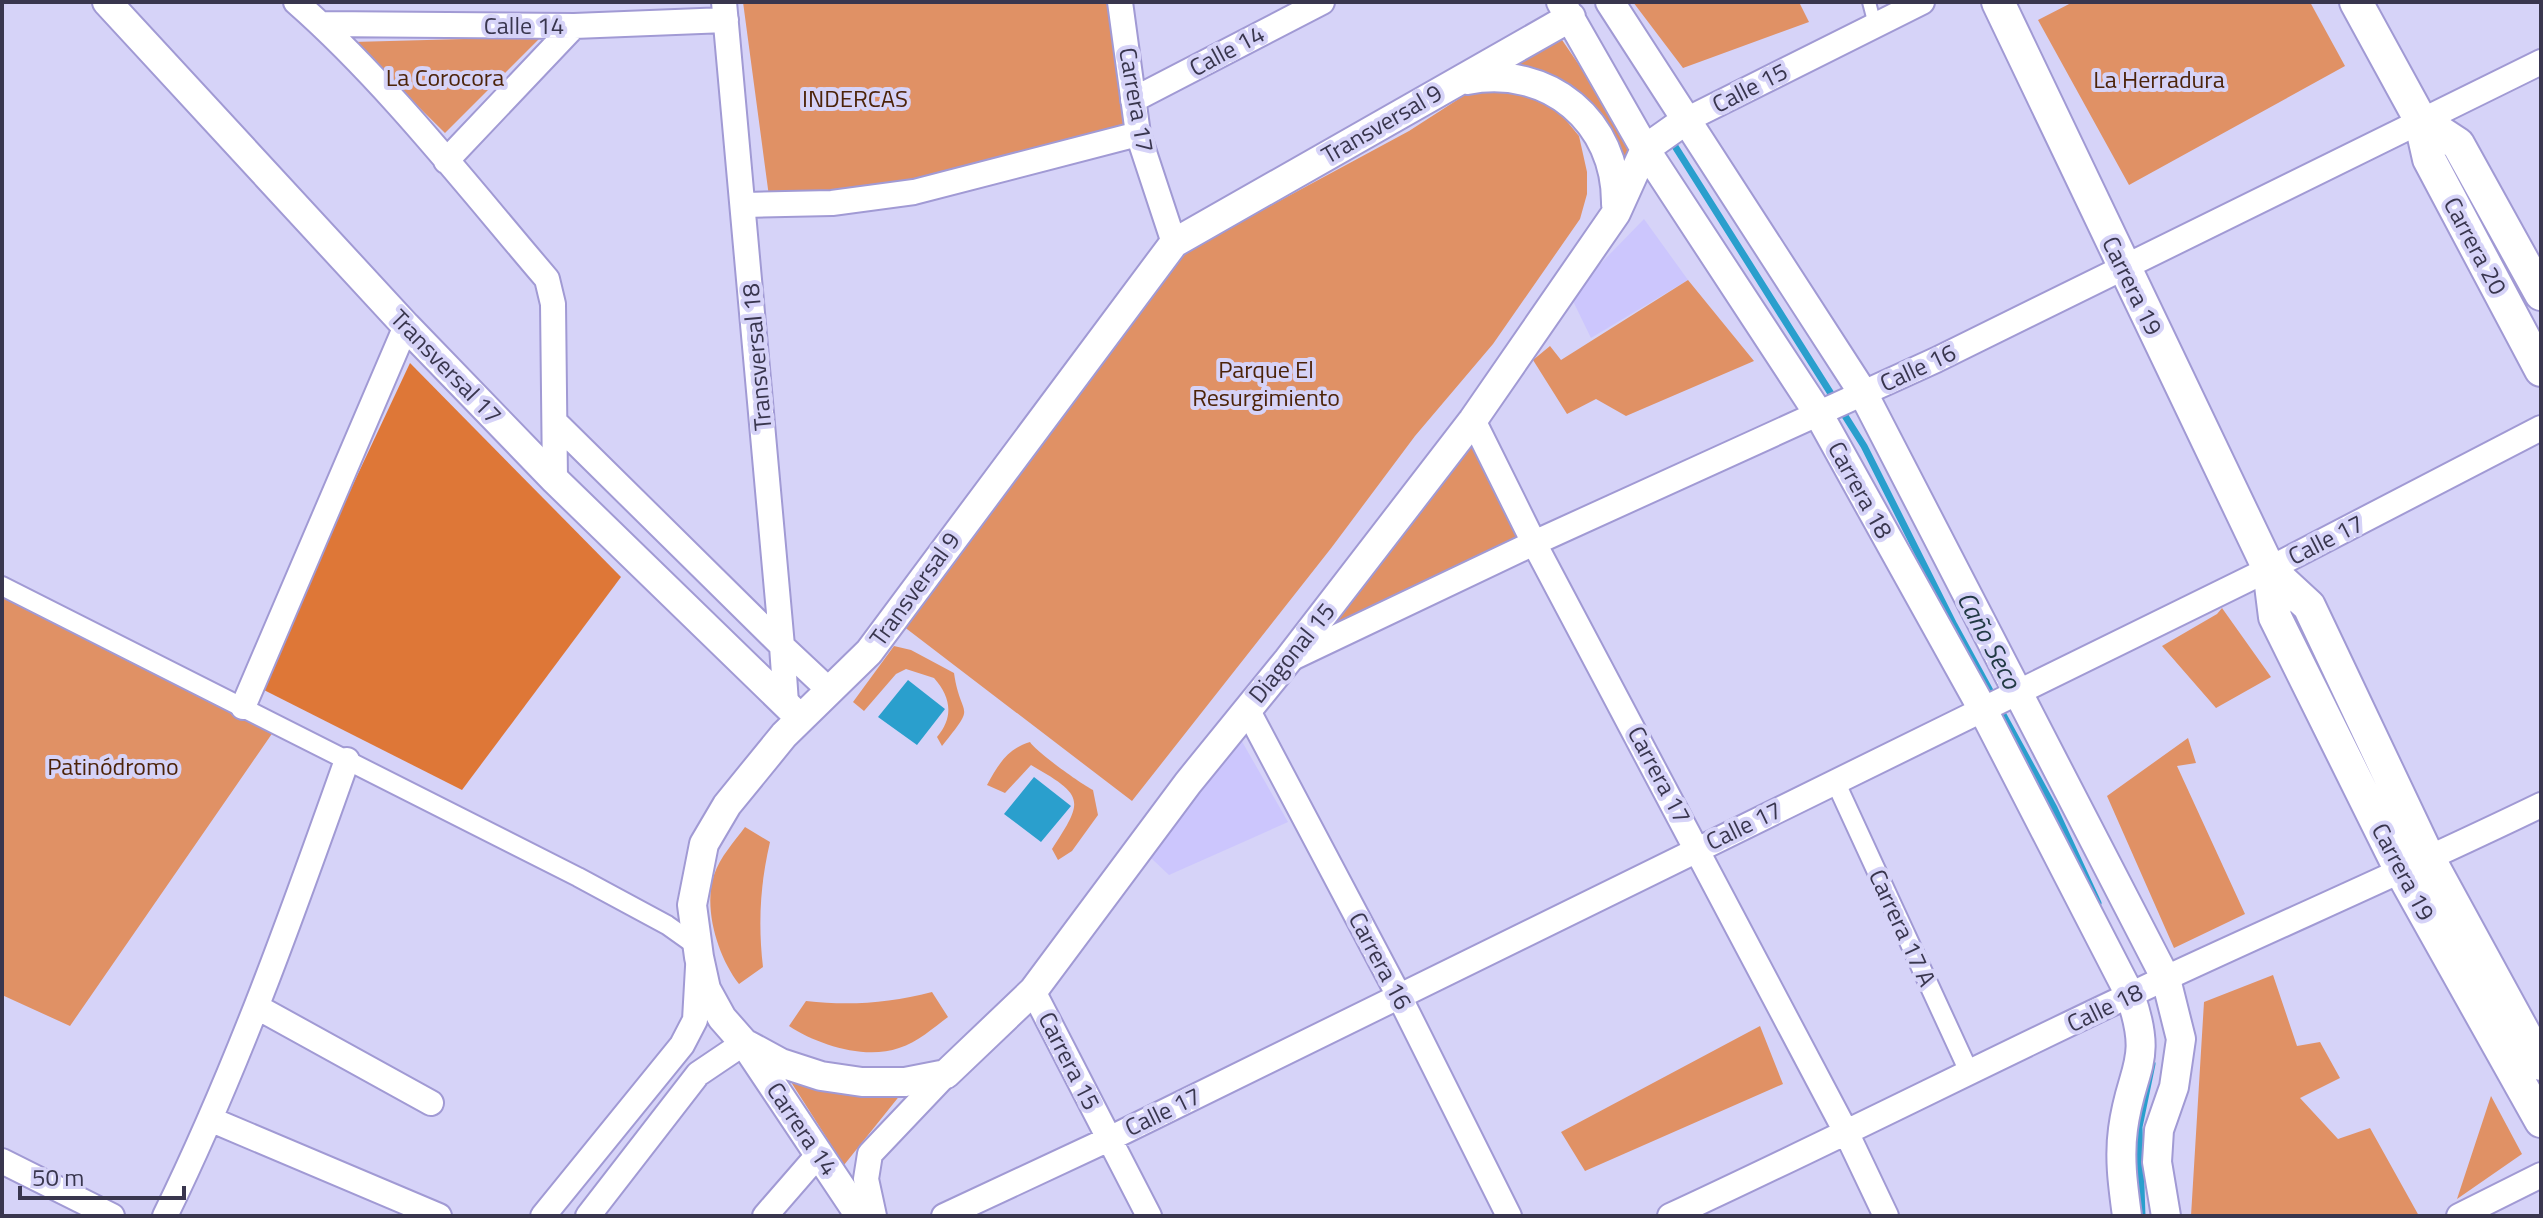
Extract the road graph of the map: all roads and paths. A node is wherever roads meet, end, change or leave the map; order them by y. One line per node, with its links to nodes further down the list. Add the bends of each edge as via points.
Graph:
1 (107, 2): 28 (street, Transversal 17)
2 (296, 2): 12 (street)
3 (1120, 2): 16 (street, Carrera 17)
4 (1322, 2): 16 (street, Calle 14)
5 (1610, 2): 18 (street, Carrera 18)
6 (1922, 2): 11 (street, Calle 15)
7 (1998, 2): 26 (main road, Carrera 19)
8 (2356, 2): 17 (main road, Carrera 20)
9 (1566, 10): 15 (street); 20 (street, Carrera 18)
10 (725, 11): 13 (street, Calle 14); 23 (street, Transversal 18)
11 (1872, 14): 18 (street, Calle 15)
12 (321, 24): 13 (street, Calle 14); 21 (street)
13 (574, 26): 21 (street)
14 (2541, 62): 17 (street, Calle 16)
15 (1458, 81): 24 (street, via 1519,78 1548,87 1573,104 1595,126 1609,153); 25 (street, Transversal 9)
16 (1133, 100): 19 (street, Carrera 17)
17 (2420, 119): 26 (street, Calle 16); 27 (main road, Carrera 20, via 2458,144); 29 (main road, Carrera 20, via 2429,159)
18 (1686, 120): 20 (street, Calle 15); 30 (street, Carrera 18)
19 (1138, 134): 23 (street, via 914,192 832,203); 25 (street, Carrera 17)
20 (1645, 149): 22 (street, Carrera 18); 24 (street)
21 (446, 161): 32 (street, via 547,279 553,304)
22 (1672, 190): 24 (street, via 1644,193); 30 (street, Carrera 18)
23 (745, 205): 38 (street, Transversal 18)
24 (1616, 213): 31 (street, Diagonal 15)
25 (1174, 243): 40 (street, Transversal 9, via 869,652)
26 (2124, 269): 30 (street, Calle 16); 36 (main road, Carrera 19)
27 (2541, 294)
28 (406, 326): 34 (street, Transversal 17); 42 (street)
29 (2541, 370)
30 (1844, 402): 35 (street, Calle 16); 41 (street, Carrera 18); 43 (street, Carrera 18)
31 (1473, 420): 35 (street, Carrera 17); 39 (street, Diagonal 15)
32 (555, 422): 34 (street); 38 (street)
33 (2541, 428): 36 (street, Calle 17)
34 (555, 480): 45 (street, Transversal 17)
35 (1534, 543): 39 (street, Calle 16); 49 (street, Carrera 17)
36 (2269, 569): 41 (street, Calle 17); 50 (main road, Carrera 19, via 2309,606)
37 (2, 586): 42 (street)
38 (782, 646): 40 (street); 45 (street, Transversal 18)
39 (1288, 660): 44 (street, Diagonal 15)
40 (830, 691): 45 (street, Transversal 9)
41 (2014, 693): 43 (street, Calle 17); 52 (street, Carrera 18)
42 (243, 707): 46 (street)
43 (1985, 707): 47 (street, Calle 17); 54 (street, Carrera 18)
44 (1247, 709): 53 (street, Diagonal 15); 55 (street, Carrera 16)
45 (793, 710): 51 (street, Transversal 9, via 704,844 692,905)
46 (347, 760): 51 (street, via 667,925); 56 (street)
47 (1835, 781): 49 (street, Calle 17); 60 (street, Carrera 17 A)
48 (2541, 805): 50 (street, Calle 18)
49 (1699, 848): 55 (street, Calle 17); 64 (street, Carrera 17)
50 (2416, 866): 52 (street, Calle 18); 58 (main road, Carrera 19); 63 (main road, Carrera 19)
51 (698, 952): 57 (street, Carrera 14, via 706,989); 72 (street, Transversal 9, via 695,1020 682,1045)
52 (2163, 981): 54 (street, Calle 18); 83 (street, via 2181,1039 2174,1087 2159,1130 2157,1162)
53 (1033, 991): 59 (street, Diagonal 15); 65 (street, Carrera 15)
54 (2133, 994): 60 (street, Calle 18); 82 (street, via 2142,1059 2123,1124 2120,1156)
55 (1399, 996): 65 (street, Calle 17); 79 (street, Carrera 16)
56 (257, 1007): 61 (street); 62 (street)
57 (744, 1043): 59 (street, via 781,1063 849,1080 905,1082); 66 (street, Carrera 14); 73 (street, via 698,1074)
58 (2541, 1064)
59 (946, 1074): 76 (street, Carrera 14, via 870,1154 866,1179)
60 (1970, 1074): 64 (street, Calle 18)
61 (431, 1103)
62 (212, 1120): 70 (street); 71 (street)
63 (2541, 1121)
64 (1847, 1134): 80 (street, Calle 18); 81 (street, Carrera 17)
65 (1109, 1139): 77 (street, Calle 17); 78 (street, Carrera 15)
66 (818, 1155): 74 (street); 75 (street, Carrera 14)
67 (2, 1161): 69 (street)
68 (2541, 1175): 84 (street)
69 (112, 1216)
70 (165, 1216)
71 (439, 1216)
72 (543, 1216)
73 (588, 1216)
74 (765, 1216)
75 (860, 1216)
76 (874, 1216)
77 (944, 1216)
78 (1149, 1216)
79 (1509, 1216)
80 (1670, 1216)
81 (1886, 1216)
82 (2127, 1216)
83 (2166, 1216)
84 (2459, 1216)

